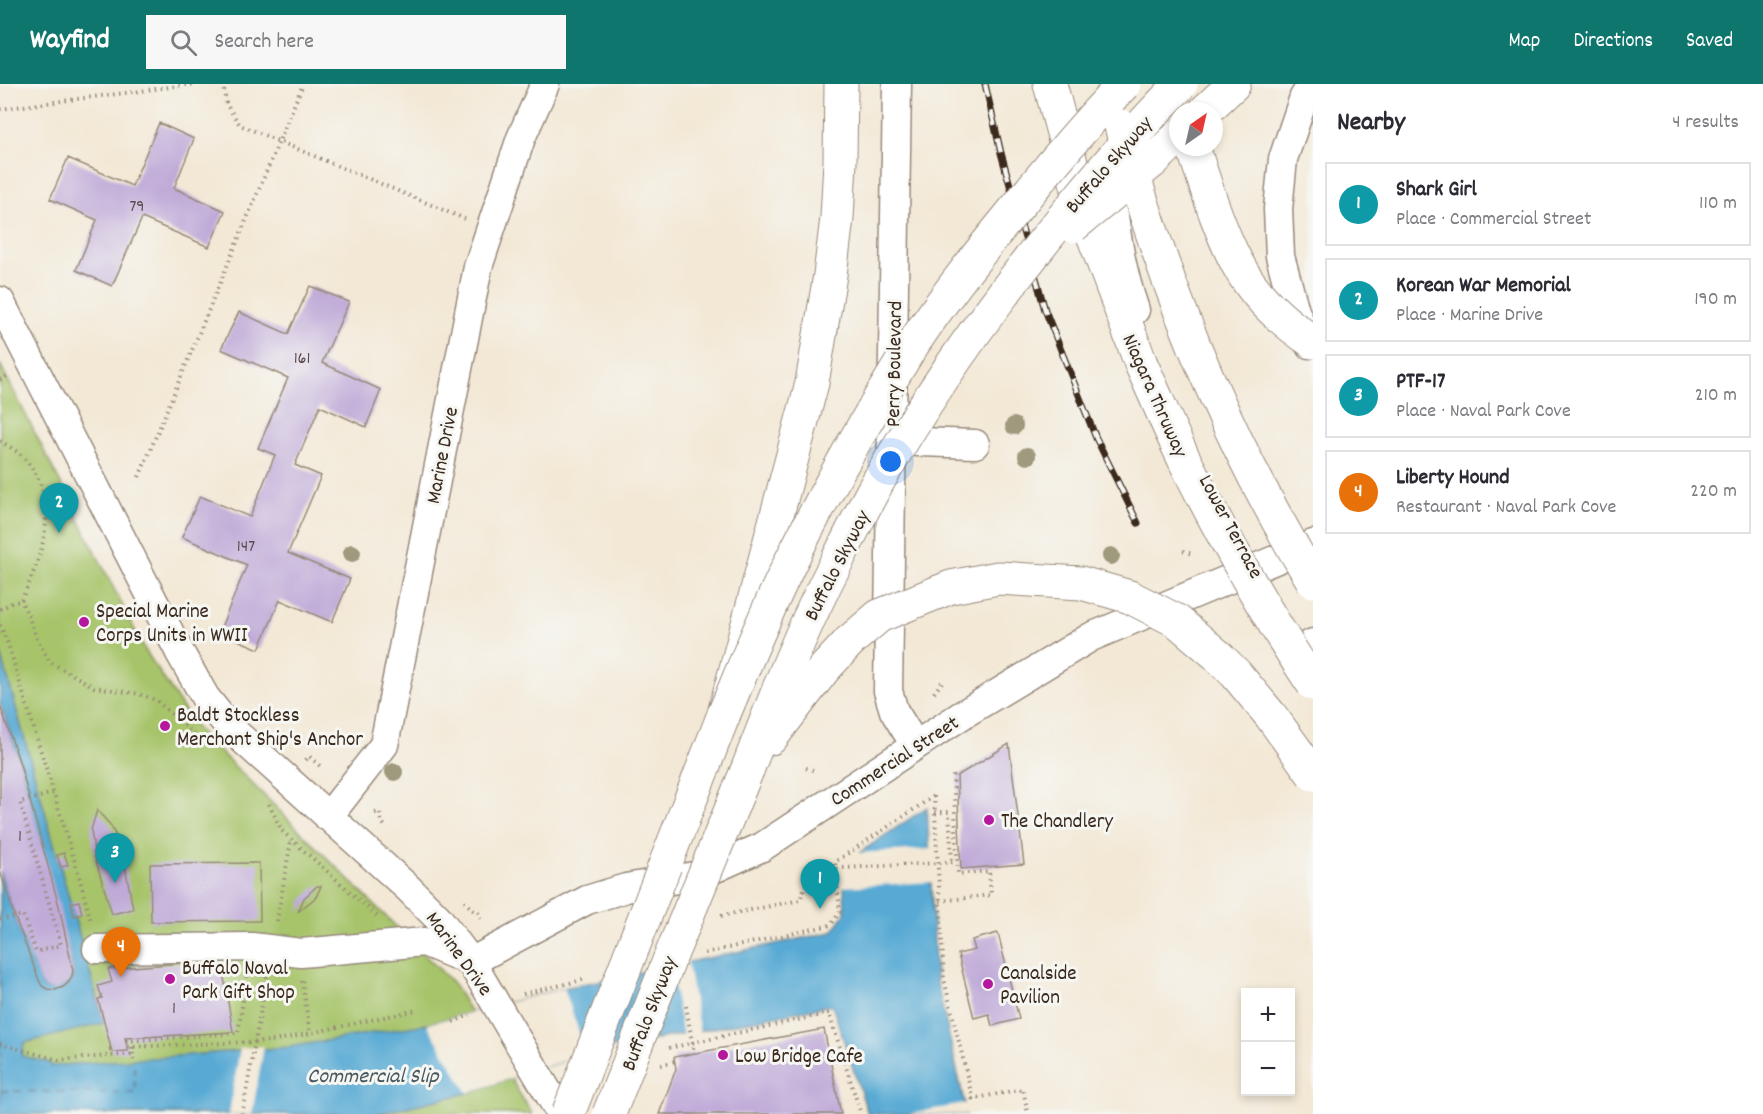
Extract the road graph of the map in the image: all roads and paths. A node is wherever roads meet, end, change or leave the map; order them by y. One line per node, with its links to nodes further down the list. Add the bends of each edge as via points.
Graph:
1 (194, 84): 17 (path)
2 (223, 84): 18 (path, via 226,104 240,125)
3 (303, 84): 18 (path)
4 (545, 84): 21 (street, Marine Drive, via 521,138)
5 (841, 84): 42 (highway, bridge, via 837,218 812,382)
6 (897, 84): 27 (street, Perry Boulevard)
7 (1050, 84): 40 (highway, Niagara Thruway, bridge, via 1083,208 1141,364 1234,555)
8 (1109, 84): 34 (highway, bridge, via 1142,204 1199,357 1237,441)
9 (1116, 84): 33 (street, Lower Terrace, via 1109,152 1112,212 1129,291 1167,395)
10 (1124, 84): 42 (highway, Buffalo Skyway, bridge, via 989,241 906,355 796,550)
11 (1172, 84): 15 (highway)
12 (1180, 84): 22 (highway, Buffalo Skyway, bridge, via 1093,180)
13 (1234, 84): 16 (highway)
14 (1312, 84): 25 (street, via 1283,159 1278,209 1280,256 1295,311)
15 (1178, 102)
16 (1215, 102)
17 (0, 109)
18 (279, 142): 21 (path); 29 (path)
19 (1169, 146): 22 (highway, bridge)
20 (1196, 156): 24 (highway, bridge, via 1238,265 1288,325)
21 (491, 230): 55 (street, Marine Drive, via 478,267 384,745)
22 (1015, 276): 47 (highway, Buffalo Skyway, bridge, via 944,375 879,480 811,611)
23 (0, 301): 55 (street, Marine Drive, via 205,697 230,728)
24 (1313, 342)
25 (1313, 354)
26 (0, 441): 35 (path, via 19,453 38,477 47,510 43,546)
27 (892, 441): 28 (street); 44 (street, Perry Boulevard, via 888,691 894,711)
28 (975, 444)
29 (139, 477)
30 (1313, 544): 33 (street, Commercial Street)
31 (1183, 551): 32 (path)
32 (1191, 554)
33 (1253, 568): 38 (street, Lower Terrace); 44 (street, Commercial Street, via 1091,637)
34 (1313, 581)
35 (21, 601): 36 (path); 43 (path, via 50,662 94,687 156,700)
36 (0, 609)
37 (0, 625): 52 (path)
38 (1311, 649)
39 (942, 682): 41 (path)
40 (1313, 684)
41 (934, 693)
42 (724, 714): 82 (highway, Buffalo Skyway, bridge)
43 (199, 738)
44 (915, 745): 66 (street, Commercial Street, via 762,847 700,875 626,888 587,900)
45 (309, 756): 46 (path)
46 (320, 766)
47 (748, 768): 51 (highway, bridge, via 824,669 879,616 951,587 998,578 1081,583 1130,597 1177,621 1236,674); 83 (highway, Buffalo Skyway, bridge)
48 (806, 768): 49 (path)
49 (813, 770)
50 (954, 771): 56 (path)
51 (1313, 774)
52 (54, 793): 61 (path, via 20,802 61,945 36,952 23,915); 64 (path)
53 (267, 800): 62 (path, via 282,831)
54 (935, 812): 56 (path, via 950,812); 57 (path); 65 (path, via 934,796 835,862 840,912 831,925)
55 (328, 817): 66 (street, Marine Drive, via 438,918)
56 (955, 862): 57 (path, via 958,874 989,871 991,895); 59 (path, bridge, via 825,869 807,882 800,900)
57 (940, 902): 85 (path, via 944,979 972,1100 1023,1089)
58 (478, 912): 60 (path)
59 (719, 916)
60 (480, 918)
61 (0, 919)
62 (408, 943): 63 (street, via 301,953); 66 (street, via 424,942)
63 (252, 947): 64 (street); 75 (path, via 238,1033)
64 (98, 949)
65 (703, 953)
66 (471, 962): 81 (street, Marine Drive)
67 (598, 977): 69 (path)
68 (302, 984): 73 (path)
69 (528, 992)
70 (417, 1010): 73 (path)
71 (471, 1015): 72 (path)
72 (453, 1023)
73 (310, 1033): 78 (path, via 274,1041 130,1047)
74 (256, 1037): 80 (path, bridge)
75 (126, 1041)
76 (0, 1044): 78 (path, via 59,1060)
77 (670, 1048): 84 (path, via 828,1013)
78 (133, 1054): 79 (path)
79 (134, 1060)
80 (242, 1114)
81 (561, 1114)
82 (568, 1114)
83 (609, 1114)
84 (861, 1114)
85 (1028, 1114)

